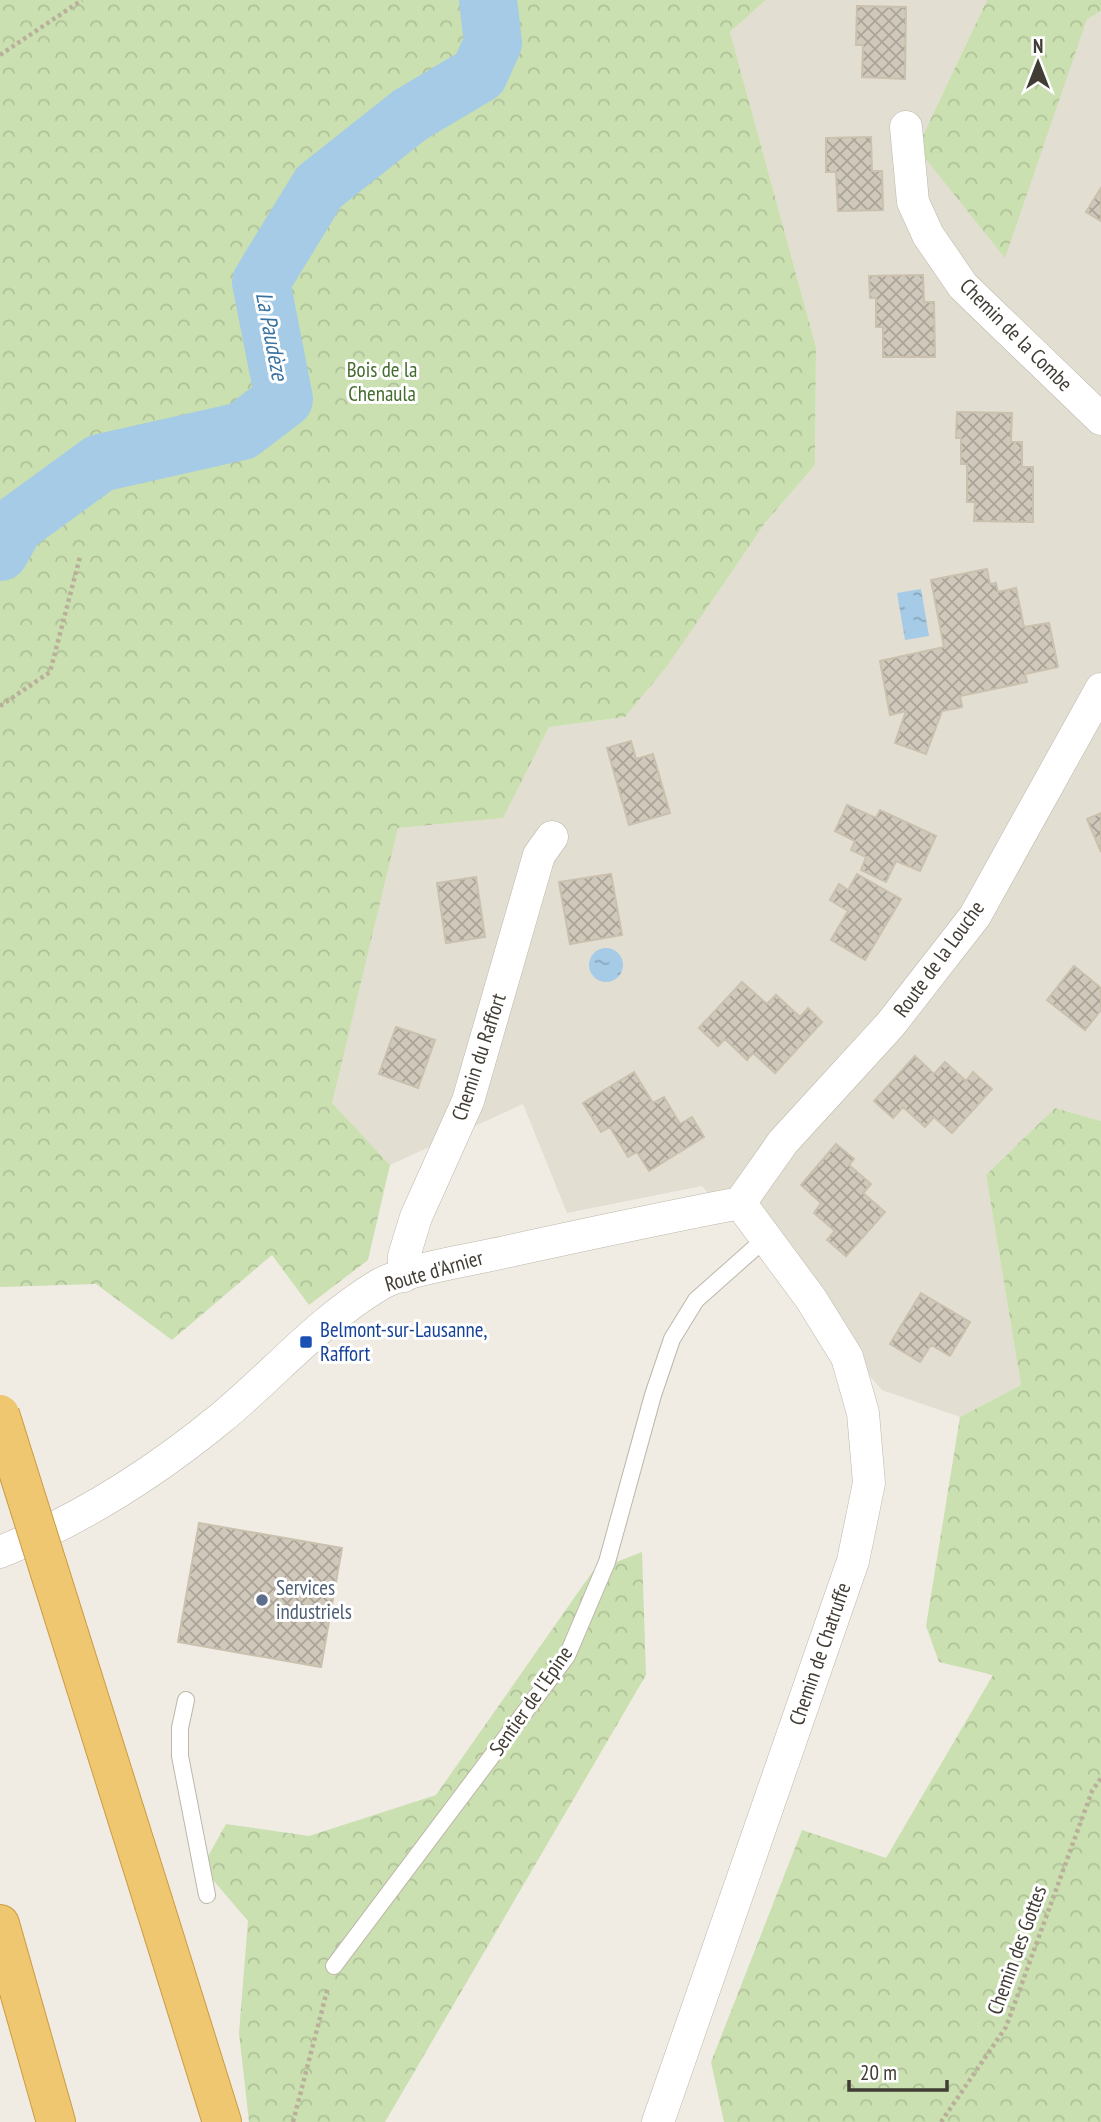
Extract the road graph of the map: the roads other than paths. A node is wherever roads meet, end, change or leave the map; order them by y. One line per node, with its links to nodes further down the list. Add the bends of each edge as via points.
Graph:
1 (906, 127): 2 (street, Chemin de la Combe, via 913,202 928,235 963,286)
2 (1101, 419)
3 (1101, 690): 5 (street, Route de la Louche, via 975,916 890,1026 783,1142)
4 (552, 837): 7 (street, Chemin du Raffort, via 539,855 468,1101 416,1217 404,1256)
5 (740, 1203): 6 (street, Chemin de Chatruffe); 7 (street, Route d'Arnier)
6 (767, 1237): 13 (lane, Sentier de l'Epine, via 696,1300 672,1339 607,1562 567,1656); 16 (street, Chemin de Chatruffe, via 847,1357 863,1413 869,1483 853,1561)
7 (404, 1276): 9 (street, Route d'Arnier, via 380,1284 304,1339 221,1417 142,1477 84,1513)
8 (0, 1414): 15 (highway, bridge)
9 (0, 1552)
10 (186, 1700): 11 (lane, via 180,1756)
11 (207, 1895)
12 (0, 1924): 14 (highway)
13 (334, 1966)
14 (56, 2122)
15 (222, 2122)
16 (658, 2122)

